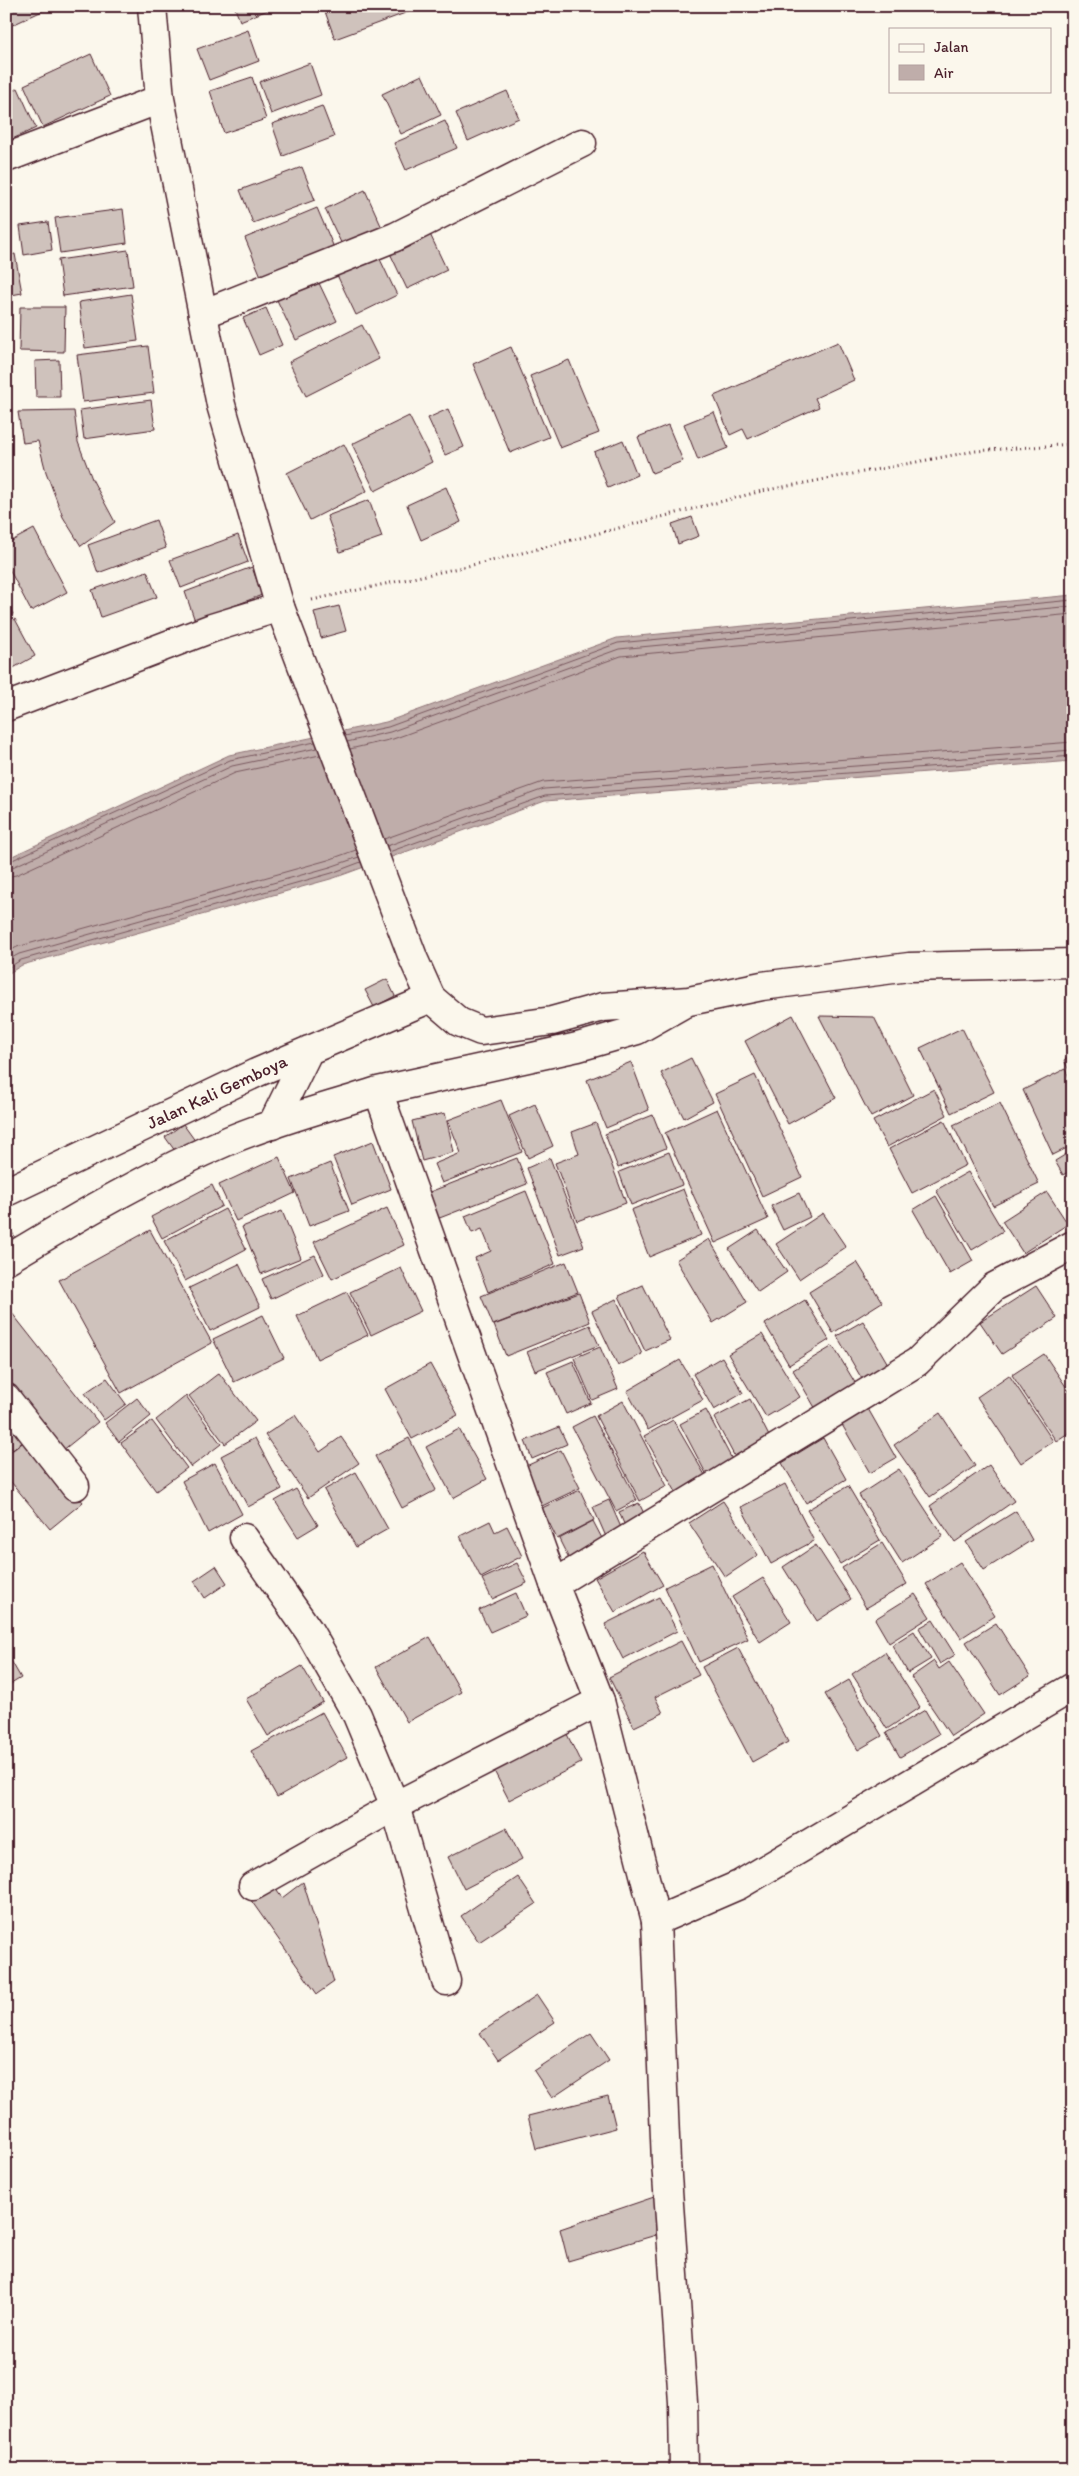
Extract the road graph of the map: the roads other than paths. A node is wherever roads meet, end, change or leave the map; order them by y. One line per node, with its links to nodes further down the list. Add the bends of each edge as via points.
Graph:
1 (152, 6): 2 (street)
2 (160, 99): 4 (street); 5 (street)
3 (582, 143): 5 (street, via 395,237)
4 (6, 158)
5 (203, 314): 6 (street, via 221,405)
6 (280, 607): 7 (street, via 212,628); 9 (street)
7 (6, 707)
8 (1073, 962): 10 (street, via 909,967 762,986)
9 (431, 998): 10 (street, via 458,1022 481,1030 552,1021 603,1007); 11 (street, Jalan Kali Gemboya)
10 (689, 1001): 12 (street, via 637,1030 620,1035)
11 (309, 1050): 13 (street); 14 (street, Jalan Kali Gemboya)
12 (378, 1091): 13 (street); 20 (street)
13 (272, 1126): 16 (street, via 163,1171 85,1212)
14 (6, 1192)
15 (1073, 1245): 20 (street, via 994,1287 917,1362)
16 (6, 1260)
17 (6, 1398): 18 (street)
18 (76, 1486)
19 (244, 1538): 23 (street, via 309,1631 357,1715)
20 (554, 1584): 22 (street)
21 (1073, 1687): 25 (street, via 739,1885)
22 (600, 1701): 23 (street); 25 (street)
23 (395, 1806): 24 (street); 26 (street)
24 (253, 1886)
25 (656, 1921): 27 (street)
26 (446, 1980)
27 (684, 2470)

